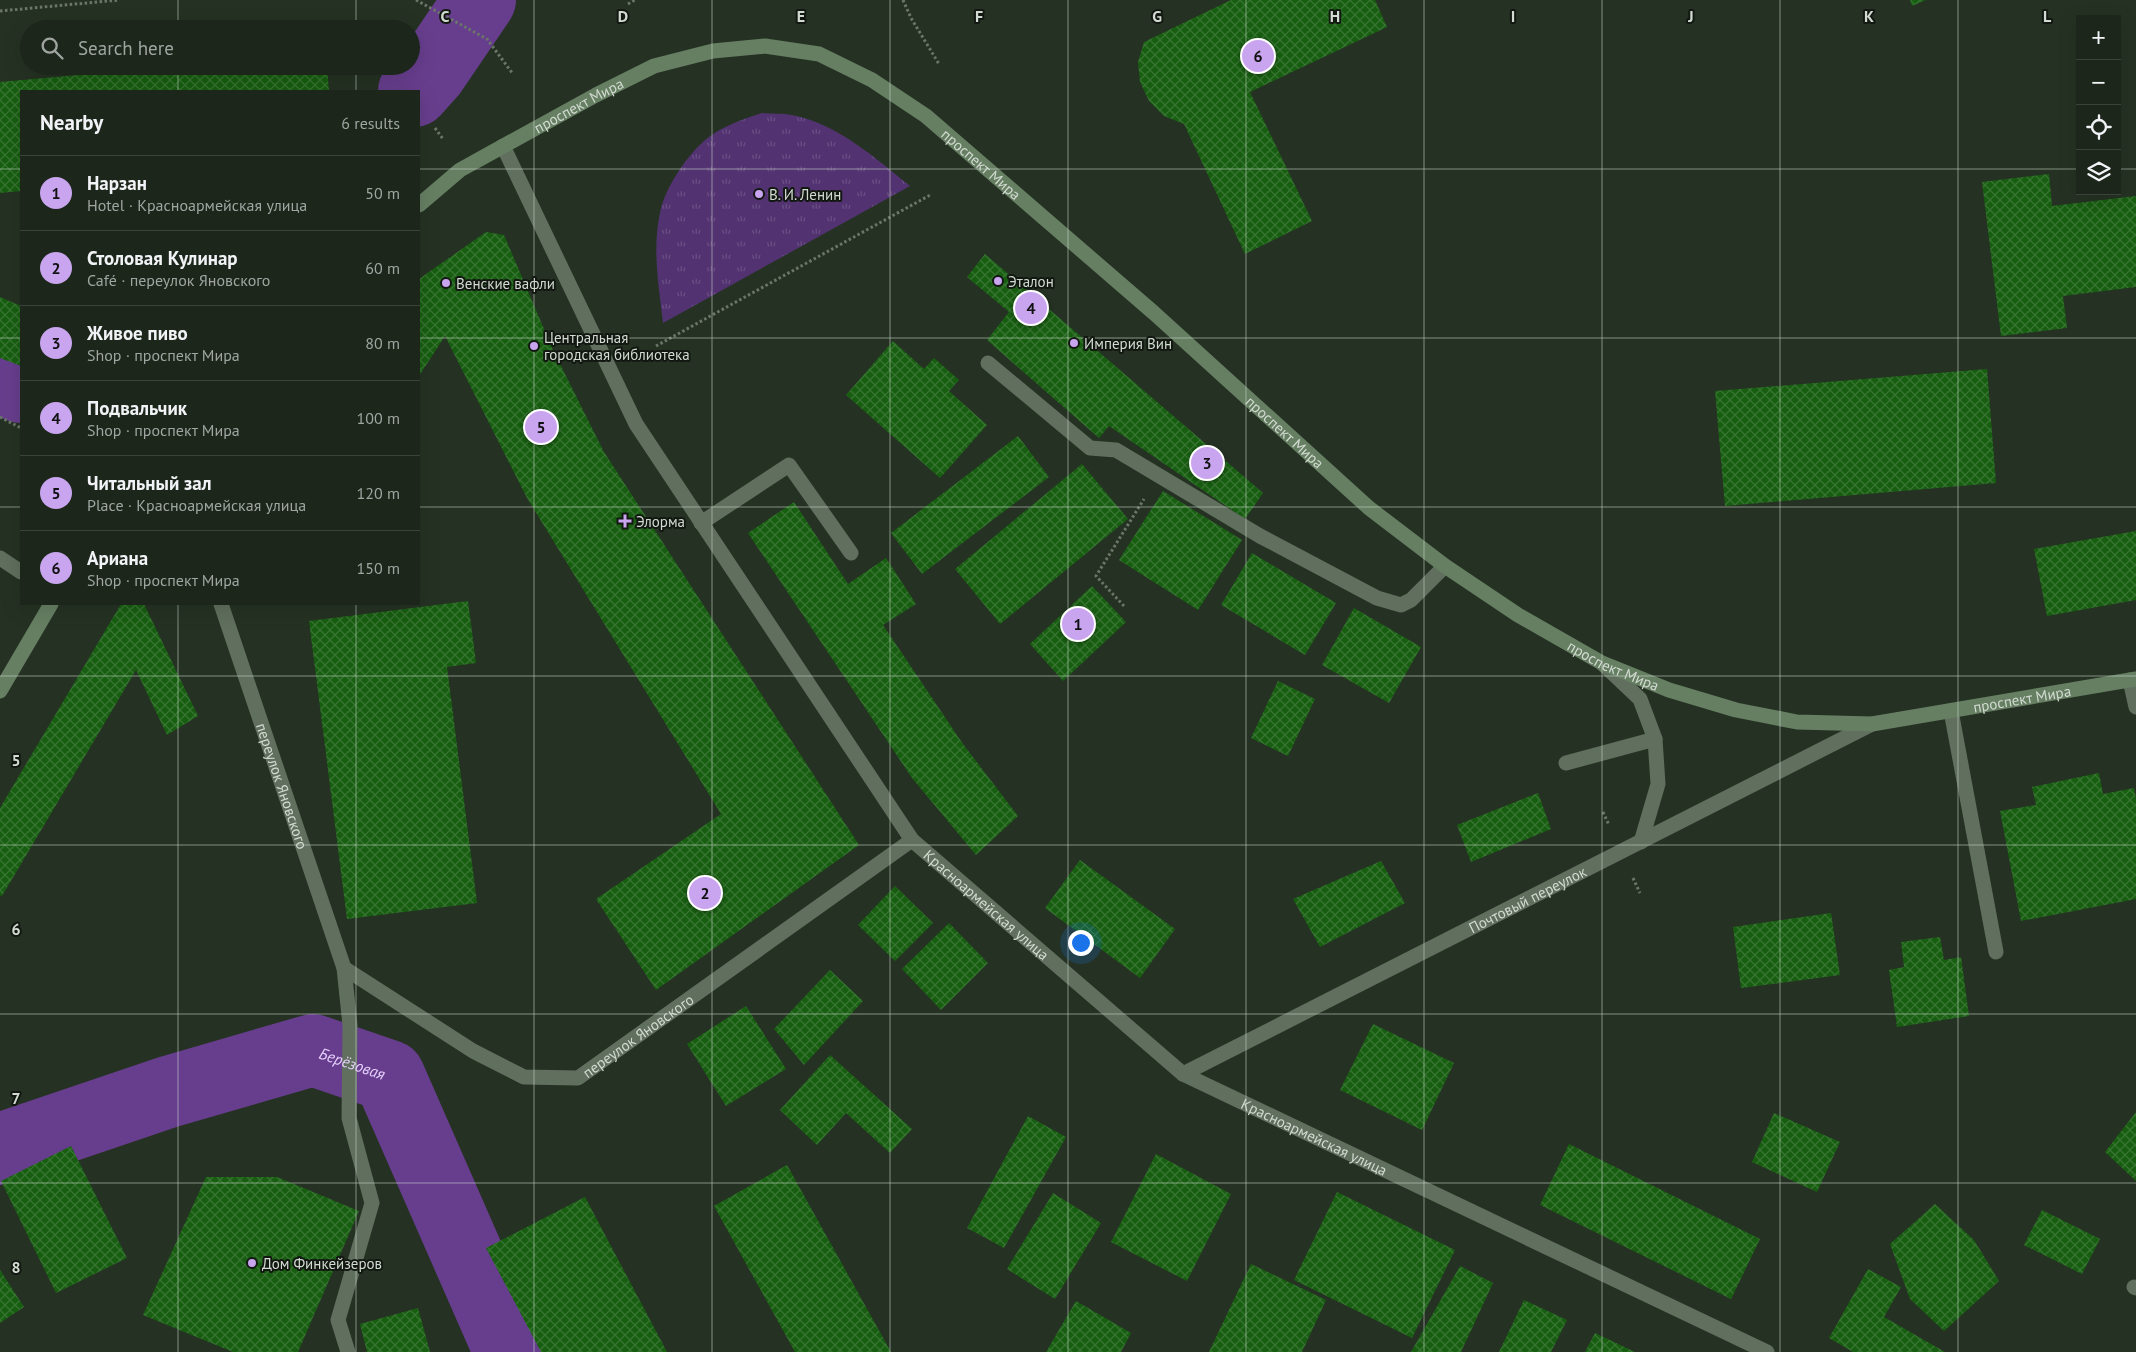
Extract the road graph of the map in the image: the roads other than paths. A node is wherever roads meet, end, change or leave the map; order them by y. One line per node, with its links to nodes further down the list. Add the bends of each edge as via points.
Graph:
1 (503, 146): 2 (street, проспект Мира, via 460,170); 4 (street, Красноармейская улица, via 636,424); 7 (street, проспект Мира, via 654,66 713,51 765,46 818,54 872,80 926,116 1154,313 1369,508)
2 (420, 204)
3 (988, 363): 7 (street, via 1090,448 1116,450 1260,536 1377,598 1401,605 1411,600)
4 (701, 523): 5 (street, via 789,465); 19 (street, Красноармейская улица)
5 (851, 553)
6 (0, 558): 8 (street)
7 (1445, 566): 11 (street, проспект Мира, via 1518,615)
8 (20, 571)
9 (50, 605): 13 (street)
10 (221, 605): 22 (street, переулок Яновского)
11 (1602, 663): 16 (street, проспект Мира, via 1669,690 1736,710 1797,722); 17 (street, via 1640,699)
12 (2133, 679): 14 (street); 15 (street, проспект Мира)
13 (0, 691)
14 (2136, 707)
15 (1951, 710): 16 (street, проспект Мира); 21 (street)
16 (1872, 724): 20 (street, Почтовый переулок)
17 (1655, 739): 18 (street); 20 (street, via 1658,784)
18 (1566, 763)
19 (912, 840): 22 (street, переулок Яновского, via 578,1078 524,1077 473,1052); 23 (street, Красноармейская улица)
20 (1641, 842): 23 (street, Почтовый переулок)
21 (1996, 952)
22 (344, 968): 24 (street, переулок Яновского, via 350,1024 349,1118 372,1203 338,1320)
23 (1183, 1074): 25 (street, Красноармейская улица)
24 (348, 1352)
25 (1767, 1352)

